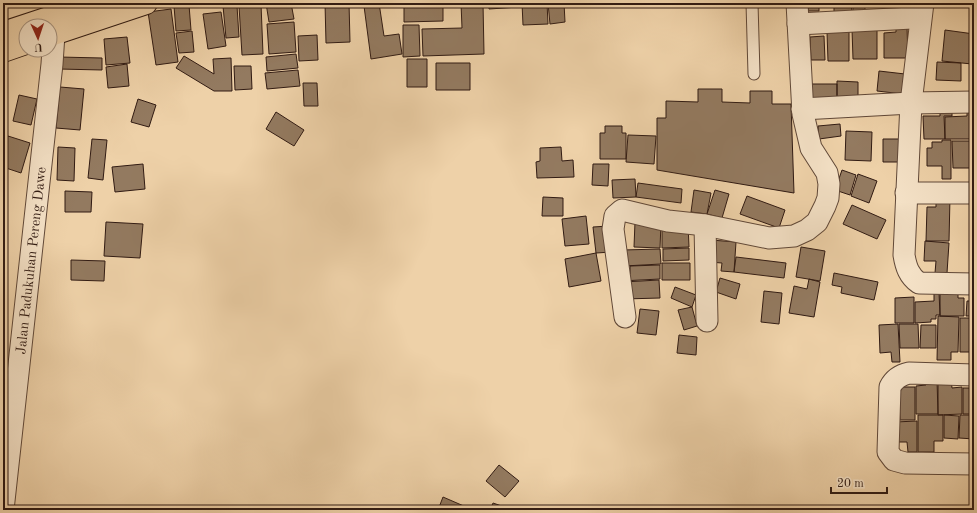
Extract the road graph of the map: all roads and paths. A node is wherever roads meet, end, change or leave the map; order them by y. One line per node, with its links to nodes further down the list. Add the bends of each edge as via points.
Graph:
1 (146, 3): 8 (highway)
2 (752, 3): 12 (lane)
3 (798, 3): 6 (street)
4 (91, 4): 7 (highway)
5 (917, 10): 6 (street); 14 (street)
6 (798, 24): 15 (street)
7 (3, 33)
8 (58, 33)
9 (18, 46): 10 (highway)
10 (3, 51)
11 (51, 58): 24 (street, Jalan Padukuhan Pereng Dawe)
12 (754, 74)
13 (974, 102): 14 (street)
14 (911, 103): 15 (street); 16 (street)
15 (802, 109): 18 (street, via 811,148 827,174 829,184 828,198 817,222 794,236 778,238)
16 (906, 193): 17 (street); 19 (street, via 904,255 912,278 919,283)
17 (974, 193)
18 (705, 225): 20 (street, via 668,221 625,210 618,212 613,229); 21 (street)
19 (974, 284)
20 (625, 317)
21 (707, 321)
22 (974, 375): 23 (street, via 909,373 895,379 890,387 888,452 894,460 900,462)
23 (974, 464)
24 (4, 510)

